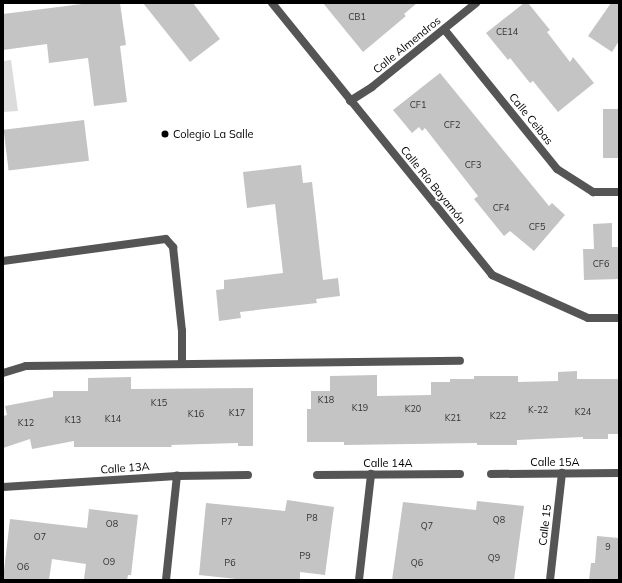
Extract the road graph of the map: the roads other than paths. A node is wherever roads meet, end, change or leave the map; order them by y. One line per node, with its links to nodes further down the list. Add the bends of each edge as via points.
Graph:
1 (272, 3): 4 (street, Calle Río Bayamón)
2 (476, 3): 3 (street, Calle Almendros)
3 (444, 29): 4 (street, Calle Almendros, via 372,87); 5 (street, Calle Ceibas, via 557,169 593,192)
4 (350, 100): 7 (street, Calle Río Bayamón, via 492,275 588,318)
5 (619, 192)
6 (3, 261): 9 (street, via 166,239 172,247 182,331)
7 (619, 318)
8 (460, 361): 9 (street)
9 (182, 364): 10 (street, via 26,366)
10 (3, 373)
11 (562, 473): 12 (street, Calle 15A); 15 (street, Calle 15A); 22 (street, Calle 15)
12 (619, 473)
13 (371, 474): 14 (street, Calle 14A); 17 (street, Calle 14A); 21 (street)
14 (460, 474)
15 (491, 474)
16 (248, 475): 18 (street, Calle 13A)
17 (317, 475)
18 (177, 476): 19 (street, Calle 13A); 20 (street)
19 (3, 487)
20 (166, 580)
21 (359, 580)
22 (550, 580)

